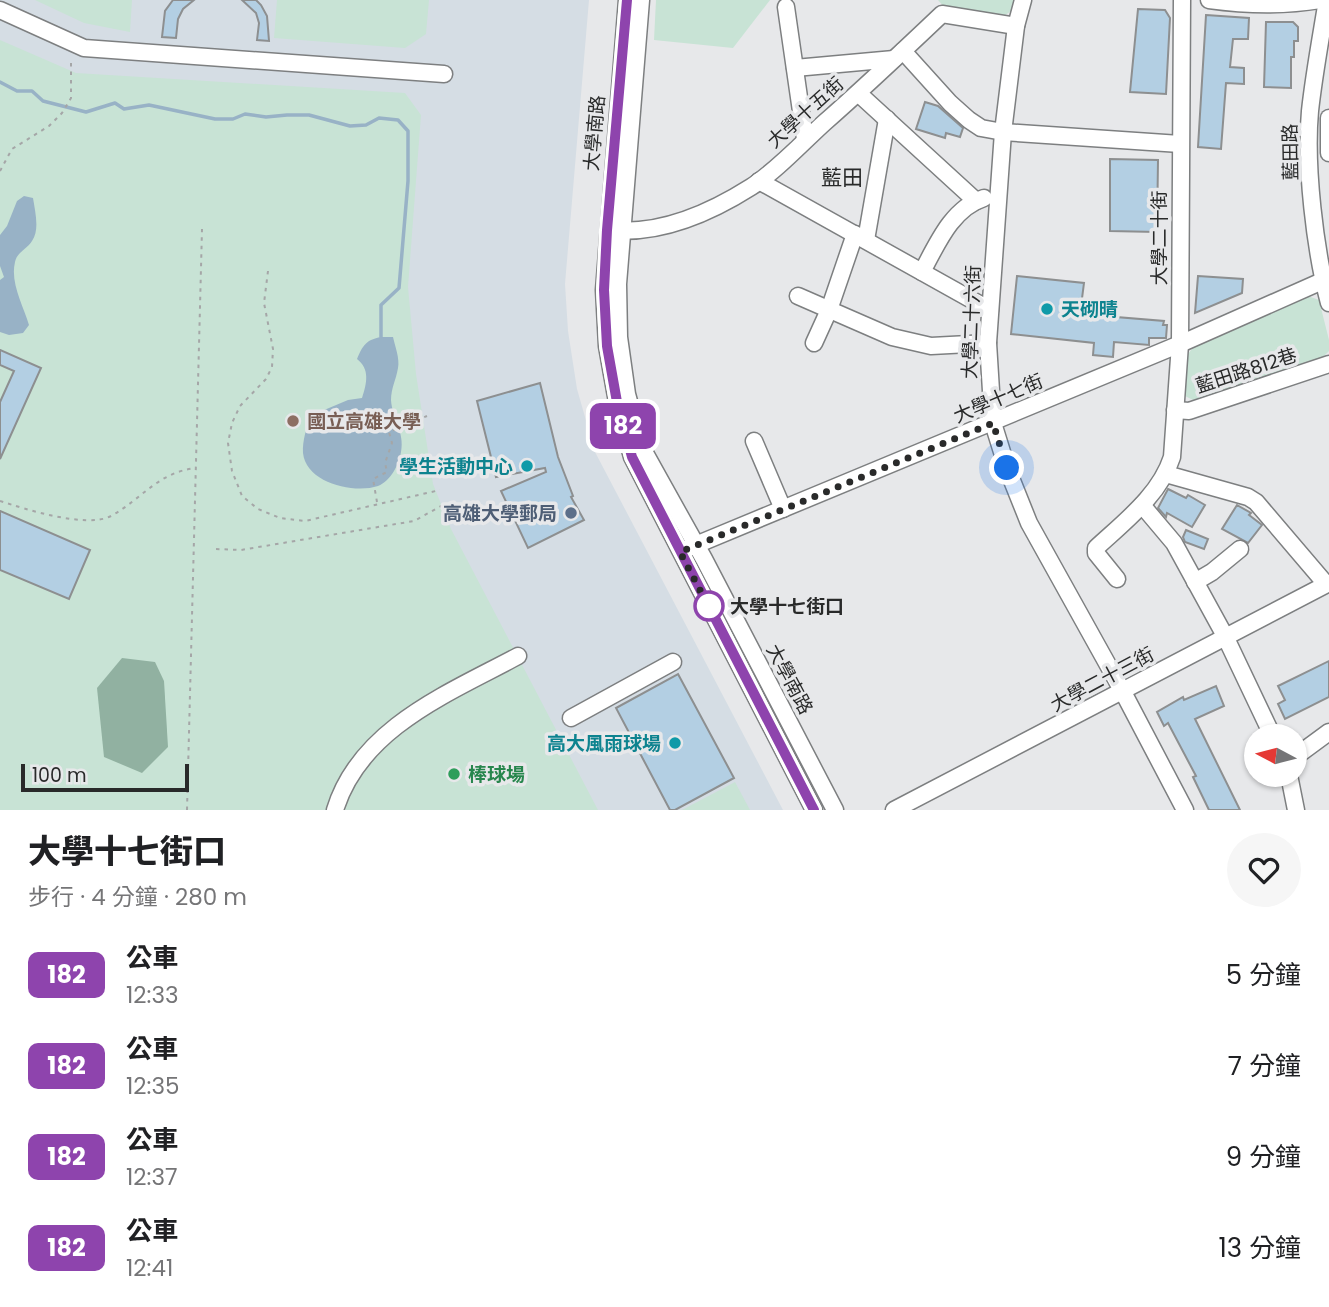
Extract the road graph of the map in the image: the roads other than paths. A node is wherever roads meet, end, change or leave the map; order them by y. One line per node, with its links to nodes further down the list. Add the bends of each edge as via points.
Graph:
1 (627, 0): 25 (street, 大學南路)
2 (641, 0): 25 (street, 大學南路)
3 (1023, 0): 10 (street, 大學二十六街)
4 (1182, 0): 20 (street, 大學二十街)
5 (1209, 0): 6 (street, via 1238,4)
6 (1320, 0)
7 (1327, 0): 13 (street, 藍田路)
8 (786, 7): 12 (street)
9 (0, 10): 14 (street, via 84,48)
10 (1016, 26): 11 (street, 大學十五街, via 942,14); 18 (street, 大學二十六街)
11 (899, 55): 12 (street); 15 (street, 大學十五街); 18 (street, via 969,120 981,128)
12 (795, 68): 19 (street)
13 (1323, 68): 28 (street, 藍田路, via 1310,112 1309,148 1312,199)
14 (443, 74)
15 (858, 93): 17 (street); 19 (street, 大學十五街)
16 (1329, 118): 21 (street, 藍田路)
17 (887, 119): 24 (street); 26 (street)
18 (1003, 132): 20 (street); 23 (street, 大學二十六街)
19 (805, 139): 22 (street, 大學十五街)
20 (1180, 144): 35 (street, 大學二十街)
21 (1329, 153)
22 (759, 181): 25 (street, 大學十五街, via 697,216); 26 (street)
23 (997, 194): 24 (street); 32 (street, 大學二十六街)
24 (976, 201): 27 (street, via 946,228)
25 (614, 231): 43 (street, 大學南路, via 604,290 617,402 632,457)
26 (860, 237): 27 (street); 31 (street)
27 (922, 272): 32 (street)
28 (1327, 279): 30 (street, 藍田路); 35 (street, 大學十七街)
29 (797, 296): 31 (street)
30 (1329, 303)
31 (829, 310): 33 (street); 34 (street, via 892,337 931,346)
32 (990, 310): 34 (street, 大學二十六街)
33 (814, 343)
34 (988, 343): 38 (street, 大學二十六街)
35 (1180, 345): 37 (street, 大學二十街); 38 (street, 大學十七街)
36 (1329, 364): 37 (street, 藍田路812巷, via 1189,411)
37 (1175, 410): 40 (street, 大學二十街)
38 (993, 423): 42 (street, 大學十七街); 51 (street, 大學二十六街, via 1029,523)
39 (754, 441): 42 (street)
40 (1166, 474): 41 (street, 大學二十街); 47 (street, via 1248,497)
41 (1142, 505): 45 (street, 大學二十街, via 1096,548); 46 (street, via 1167,533)
42 (783, 509): 43 (street, 大學十七街)
43 (688, 548): 58 (street, 大學南路); 59 (street, 大學南路)
44 (1240, 549): 46 (street)
45 (1117, 579)
46 (1195, 582): 48 (street)
47 (1328, 583): 48 (street, 大學二十三街)
48 (1225, 636): 51 (street, 大學二十三街); 53 (street)
49 (518, 656): 57 (street, via 400,722 359,765)
50 (673, 662): 52 (street)
51 (1124, 692): 60 (street, 大學二十三街); 61 (street, 大學二十六街)
52 (571, 718)
53 (1267, 724)
54 (1329, 732): 55 (street)
55 (1307, 748)
56 (1292, 788): 62 (street)
57 (335, 810)
58 (814, 810)
59 (835, 810)
60 (894, 810)
61 (1185, 810)
62 (1296, 810)

